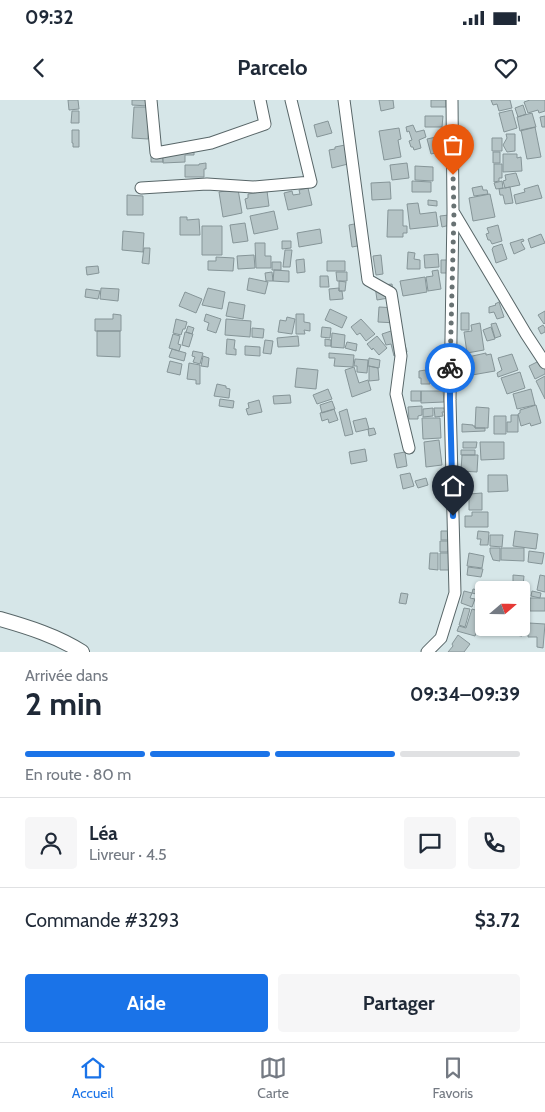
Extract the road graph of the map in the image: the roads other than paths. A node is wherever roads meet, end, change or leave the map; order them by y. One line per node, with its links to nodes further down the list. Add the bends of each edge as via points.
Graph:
1 (151, 100): 2 (street, via 156,153 212,143 265,124)
2 (260, 100)
3 (291, 100): 6 (street, via 312,182 252,187 207,184)
4 (344, 100): 9 (street, via 368,280 391,293 401,356 396,394)
5 (452, 100): 7 (street)
6 (141, 188)
7 (454, 212): 8 (street); 12 (street, via 450,400 455,594 441,638)
8 (545, 364)
9 (410, 448)
10 (0, 619): 11 (main road, via 66,642)
11 (82, 652)
12 (427, 652)

